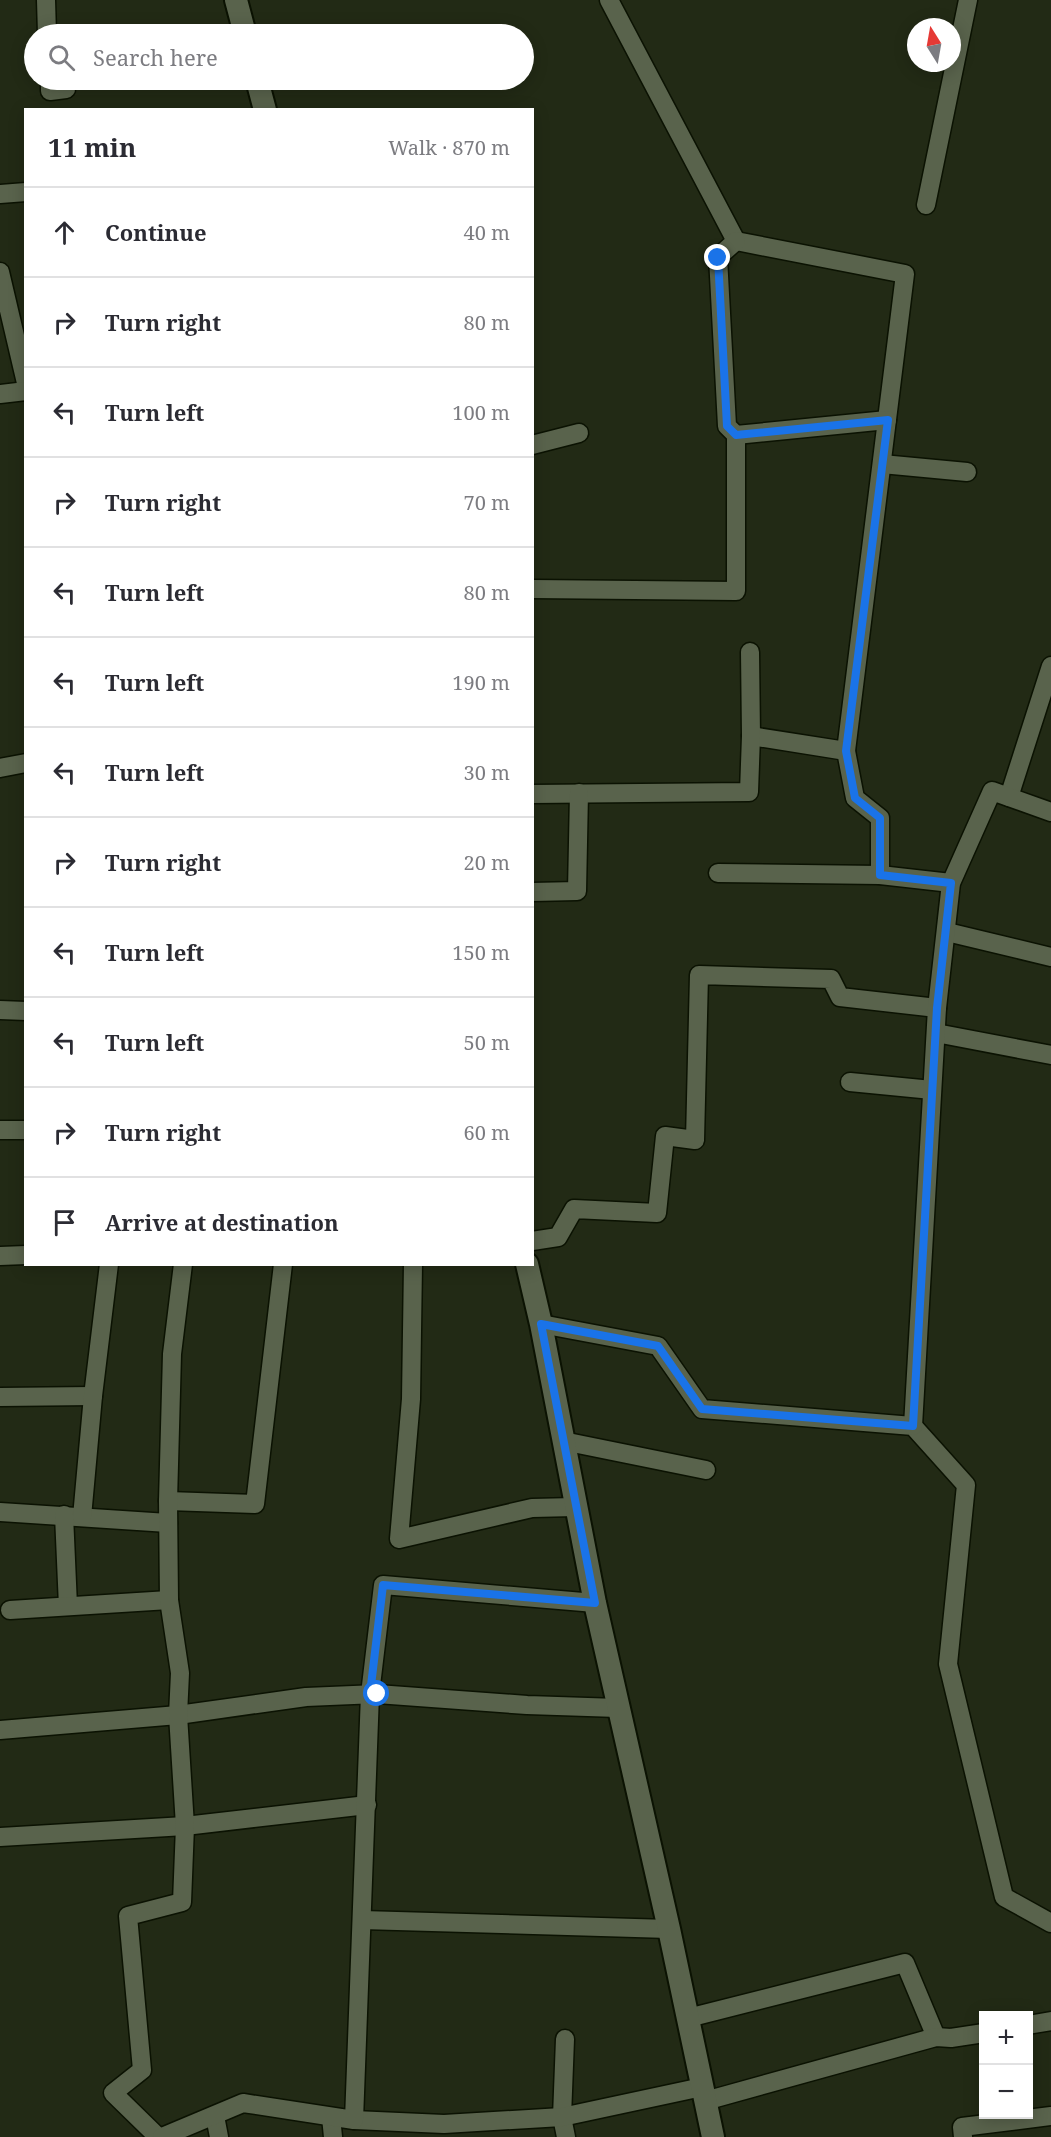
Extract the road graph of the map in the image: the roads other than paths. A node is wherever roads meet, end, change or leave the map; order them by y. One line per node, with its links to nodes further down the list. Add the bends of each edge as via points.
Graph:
1 (46, 0): 5 (street)
2 (236, 0): 6 (street)
3 (609, 0): 12 (street)
4 (968, 0): 11 (street)
5 (47, 24)
6 (243, 24)
7 (260, 90): 8 (street)
8 (264, 108)
9 (24, 192): 10 (street)
10 (0, 194)
11 (926, 206)
12 (736, 241): 17 (street, via 905,274); 19 (street, via 718,258 727,426)
13 (0, 272): 14 (street)
14 (24, 374)
15 (24, 391): 16 (street)
16 (0, 394)
17 (888, 420): 19 (street); 21 (street)
18 (579, 433): 20 (street)
19 (736, 435): 23 (street, via 736,591)
20 (534, 445)
21 (882, 464): 22 (street); 27 (street)
22 (967, 472)
23 (534, 589)
24 (750, 652): 26 (street)
25 (1051, 666): 32 (street)
26 (751, 736): 27 (street); 30 (street, via 749,792)
27 (846, 751): 35 (street, via 855,798 880,818)
28 (24, 764): 29 (street)
29 (0, 768)
30 (579, 793): 31 (street); 37 (street, via 577,891)
31 (534, 794)
32 (1009, 797): 33 (street); 36 (street, via 992,791)
33 (1051, 812)
34 (718, 873): 35 (street)
35 (880, 875): 36 (street)
36 (951, 883): 38 (street)
37 (534, 892)
38 (947, 932): 39 (street); 40 (street)
39 (1051, 957)
40 (937, 1008): 43 (street); 49 (street, via 840,997 831,980 699,975 695,1140 665,1136 657,1213 574,1209 558,1237)
41 (0, 1010): 42 (street)
42 (24, 1011)
43 (936, 1033): 44 (street); 46 (street)
44 (1051, 1055)
45 (850, 1082): 46 (street)
46 (932, 1090): 60 (street)
47 (0, 1130): 48 (street)
48 (24, 1130)
49 (534, 1241)
50 (24, 1255): 51 (street)
51 (0, 1256)
52 (109, 1266): 58 (street)
53 (183, 1266): 63 (street, via 172,1354)
54 (283, 1266): 63 (street, via 255,1504)
55 (413, 1266): 64 (street, via 411,1399 399,1539 532,1508)
56 (527, 1266): 57 (street)
57 (541, 1324): 60 (street, via 658,1346 702,1409); 61 (street)
58 (93, 1396): 59 (street); 66 (street)
59 (0, 1397)
60 (913, 1426): 80 (street, via 966,1485 948,1664 1004,1897)
61 (563, 1441): 62 (street); 64 (street)
62 (706, 1470)
63 (168, 1501): 67 (street)
64 (575, 1507): 69 (street)
65 (0, 1512): 66 (street)
66 (73, 1516): 67 (street); 70 (street)
67 (168, 1523): 68 (street)
68 (169, 1600): 70 (street); 74 (street, via 180,1672)
69 (595, 1603): 72 (street, via 383,1585); 73 (street)
70 (68, 1606): 71 (street)
71 (10, 1610)
72 (370, 1694): 73 (street); 74 (street, via 306,1697); 76 (street)
73 (618, 1708): 81 (street)
74 (178, 1715): 75 (street); 77 (street)
75 (0, 1730)
76 (366, 1805): 77 (street); 79 (street)
77 (185, 1826): 78 (street); 95 (street, via 182,1902 128,1916 142,2070 113,2093)
78 (0, 1838)
79 (362, 1920): 81 (street); 93 (street)
80 (1051, 1923)
81 (669, 1929): 82 (street)
82 (688, 2018): 86 (street, via 905,1963); 88 (street)
83 (1051, 2021): 84 (street)
84 (1033, 2024)
85 (979, 2034): 86 (street)
86 (936, 2037): 88 (street)
87 (565, 2039): 92 (street)
88 (703, 2094): 92 (street); 99 (street)
89 (215, 2116): 91 (street, via 243,2103); 95 (street); 96 (street)
90 (1051, 2116): 100 (street, via 962,2127)
91 (331, 2117): 93 (street); 97 (street)
92 (562, 2117): 94 (street); 98 (street)
93 (354, 2120): 94 (street)
94 (446, 2131)
95 (160, 2137)
96 (219, 2137)
97 (333, 2137)
98 (566, 2137)
99 (713, 2137)
100 (963, 2137)

